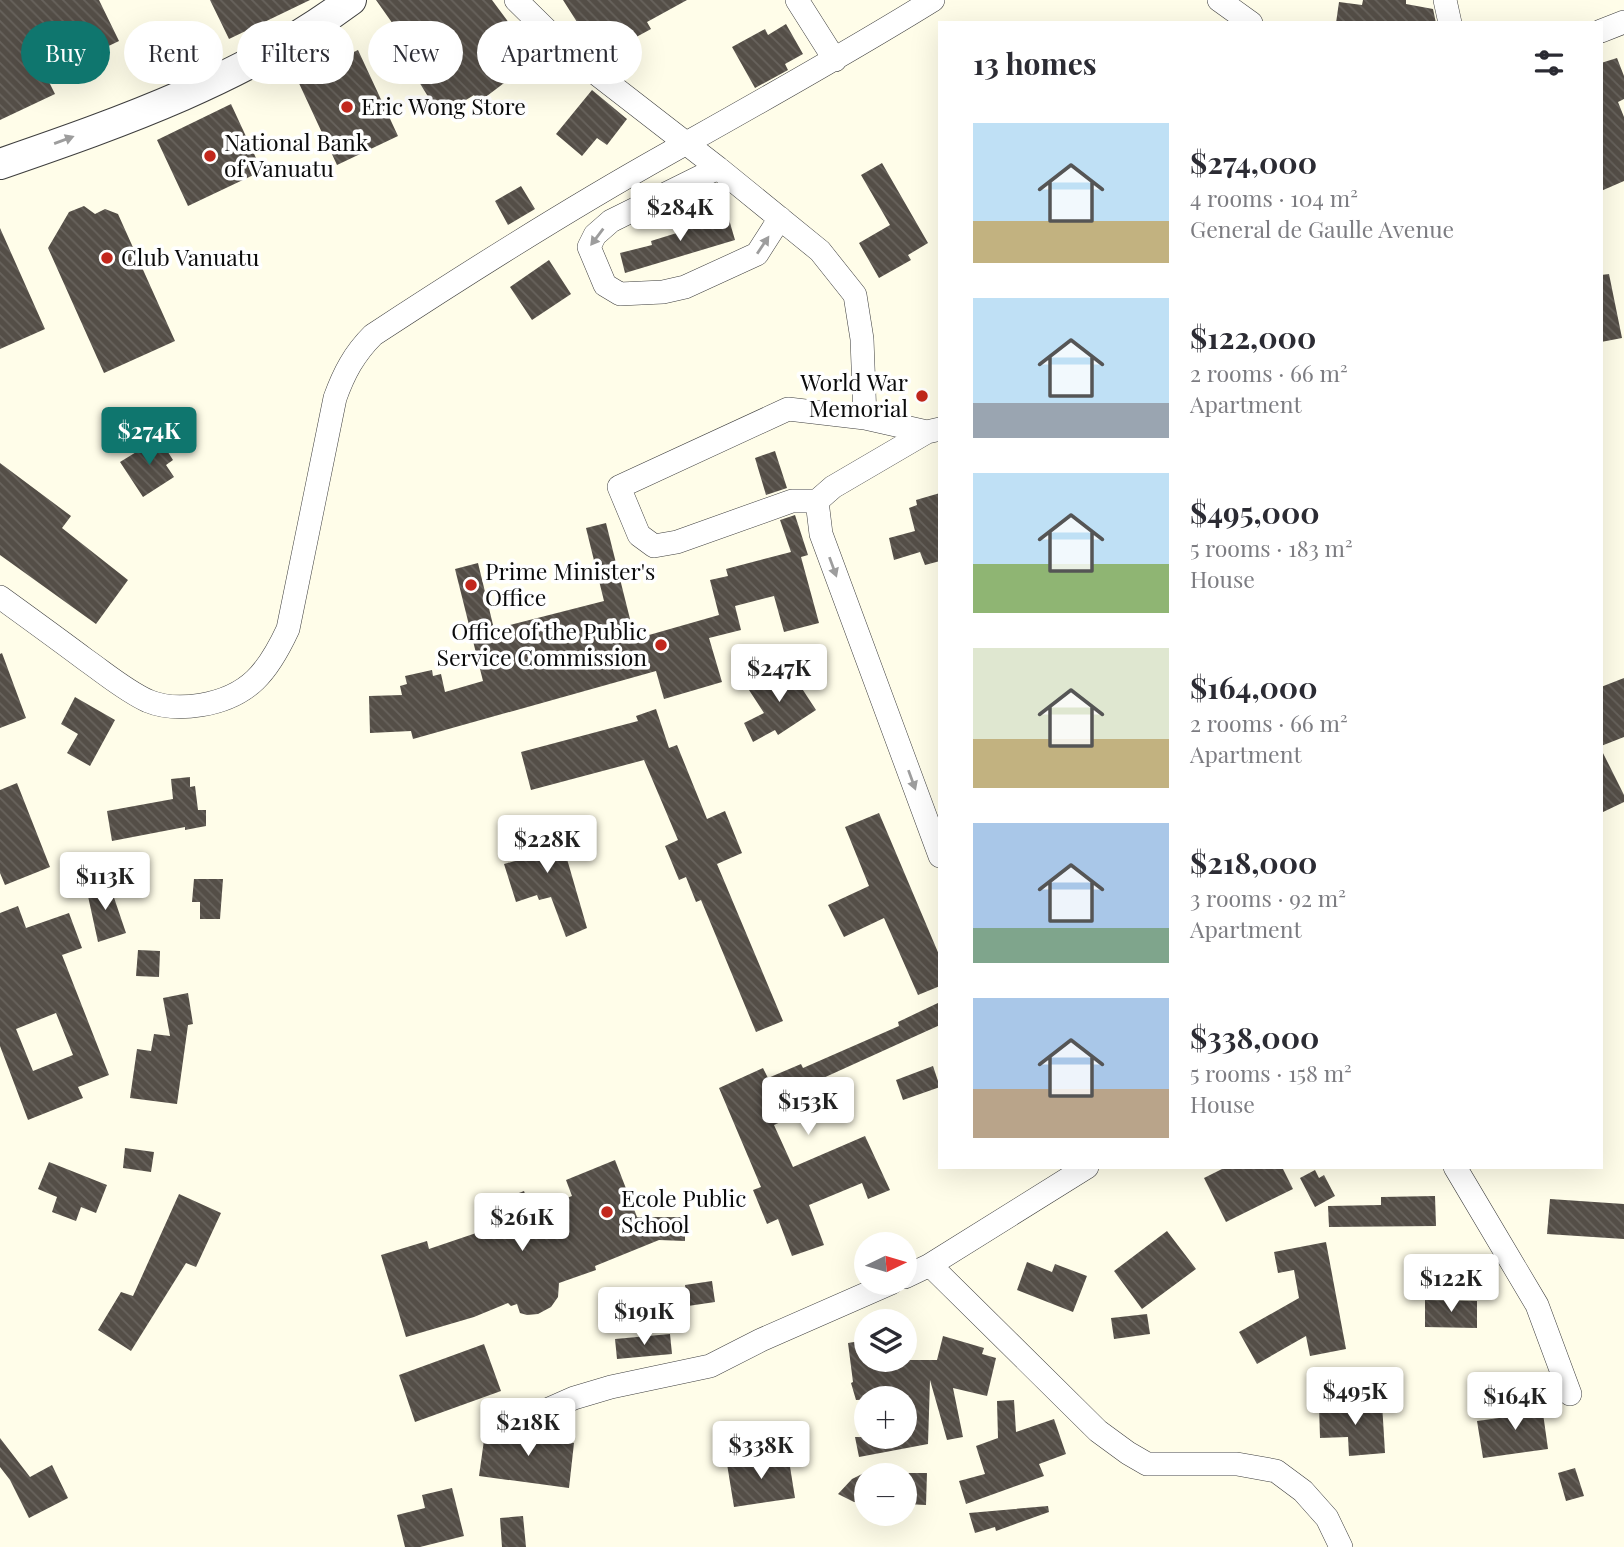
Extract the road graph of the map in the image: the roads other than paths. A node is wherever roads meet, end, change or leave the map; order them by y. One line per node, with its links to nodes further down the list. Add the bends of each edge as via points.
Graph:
1 (351, 0): 13 (street, one-way to 1, via 233,73)
2 (516, 0): 12 (street, via 571,54)
3 (797, 0): 11 (street)
4 (933, 0): 11 (street)
5 (1219, 0): 7 (street)
6 (1445, 0): 8 (street)
7 (1248, 21)
8 (1450, 21)
9 (1624, 22): 10 (street)
10 (1603, 30)
11 (835, 60): 12 (street)
12 (686, 144): 14 (street); 19 (street, via 434,296 359,348 335,398 288,629 264,671 237,695 188,708 151,702 123,687)
13 (0, 164)
14 (718, 168): 15 (street); 15 (street, one-way to 15, via 611,221 595,235 589,247 605,285 620,294 685,287 757,254)
15 (780, 218): 16 (street, via 820,251 855,295)
16 (865, 418): 17 (street); 18 (street, via 788,409 619,487 639,535 654,546 792,501)
17 (933, 431): 18 (street, via 833,487)
18 (817, 501): 20 (street, one-way to 20, via 821,534)
19 (0, 597)
20 (938, 851)
21 (1080, 1169): 23 (street)
22 (1456, 1169): 27 (street, via 1537,1306)
23 (1062, 1174): 24 (street)
24 (930, 1265): 25 (street); 29 (street, via 1098,1431 1128,1453 1147,1464 1237,1464 1276,1471 1303,1491 1327,1518)
25 (917, 1271)
26 (864, 1295): 28 (street, via 710,1366 611,1387)
27 (1570, 1394)
28 (540, 1413)
29 (1341, 1547)

